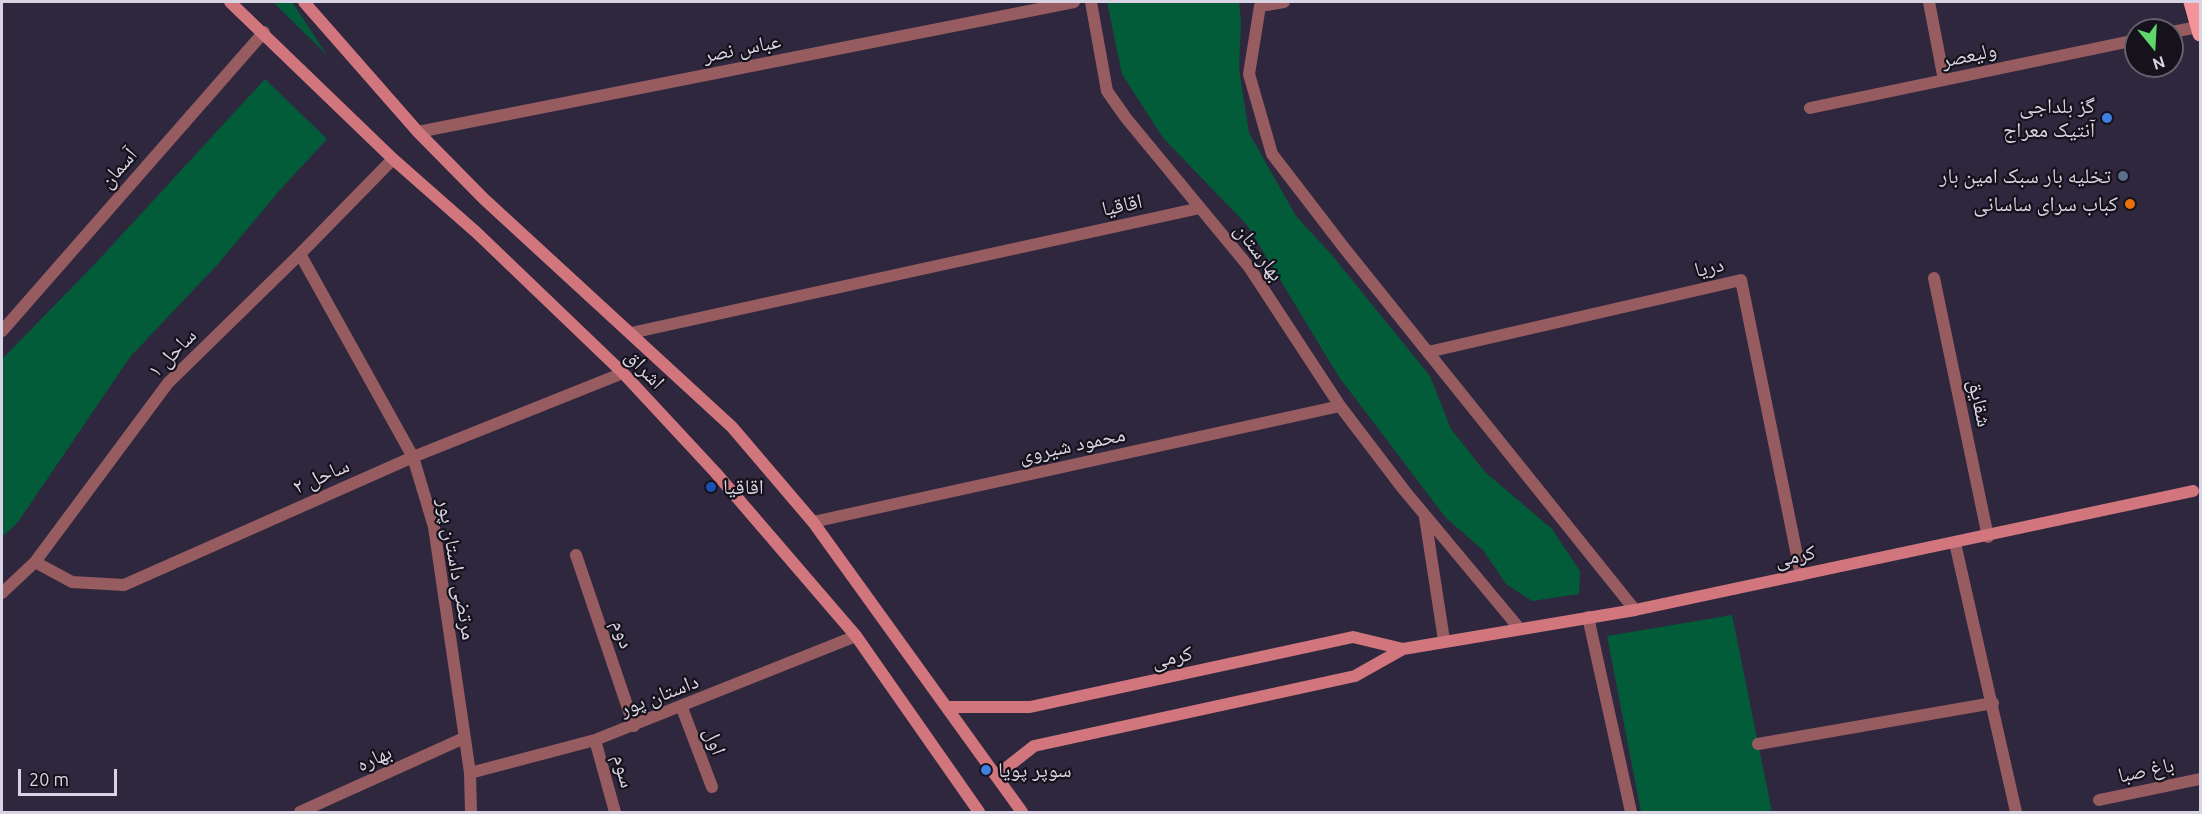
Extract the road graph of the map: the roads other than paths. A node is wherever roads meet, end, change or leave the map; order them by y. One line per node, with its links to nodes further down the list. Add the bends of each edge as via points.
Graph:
1 (230, 2): 10 (main road, اشراق)
2 (304, 2): 14 (main road, اشراق)
3 (1074, 2): 14 (street, عباس نصر)
4 (1091, 2): 16 (street, بهارستان, via 1107,91)
5 (1284, 2): 21 (street, via 1260,6 1249,74 1272,154)
6 (1929, 2): 12 (street)
7 (2191, 2): 8 (main road)
8 (2199, 30): 9 (street)
9 (2184, 31)
10 (264, 32): 15 (main road, اشراق); 19 (street, آسمان)
11 (2124, 42): 12 (street, ولیعصر)
12 (1944, 80): 13 (street, ولیعصر)
13 (1810, 108)
14 (418, 132): 20 (main road, اشراق, via 483,199)
15 (393, 159): 17 (street, ساحل ۱); 22 (main road, اشراق, via 477,232)
16 (1200, 208): 20 (street, اقاقیا); 23 (street, بهارستان, via 1249,267)
17 (300, 255): 24 (street, مرتضی داستان پور); 31 (street, ساحل ۱, via 168,383)
18 (1934, 278): 28 (street, شقایق)
19 (2, 331)
20 (631, 333): 27 (main road, اشراق, via 732,427)
21 (1428, 352): 32 (street, دریا, via 1741,280); 34 (street)
22 (623, 373): 24 (street, ساحل ۲); 37 (main road, اشراق, via 732,490)
23 (1340, 406): 26 (street, بهارستان); 27 (street, محمود شیروی)
24 (413, 457): 31 (street, ساحل ۲, via 124,585 72,582); 44 (street, مرتضی داستان پور, via 434,527)
25 (2198, 489): 28 (main road, کرمی)
26 (1425, 516): 36 (street, بهارستان); 38 (street)
27 (813, 522): 41 (main road, اشراق)
28 (1988, 537): 29 (main road, کرمی)
29 (1955, 543): 32 (main road, کرمی); 40 (street)
30 (576, 555): 43 (street, دوم)
31 (35, 562): 33 (street, ساحل ۱)
32 (1801, 575): 34 (main road, کرمی)
33 (2, 593)
34 (1635, 610): 35 (main road, کرمی)
35 (1588, 617): 36 (main road, کرمی); 57 (street)
36 (1519, 628): 38 (main road, کرمی)
37 (856, 636): 42 (street, داستان پور); 55 (main road, اشراق)
38 (1444, 640): 39 (main road, کرمی)
39 (1403, 649): 41 (main road, کرمی, via 1353,637 1030,707); 48 (main road, کرمی, via 1355,676 1034,746)
40 (1993, 703): 46 (street); 58 (street)
41 (947, 707): 48 (main road, اشراق)
42 (682, 708): 43 (street, داستان پور); 50 (street, اول)
43 (633, 726): 45 (street, داستان پور)
44 (464, 738): 47 (street, مرتضی داستان پور); 52 (street, بهاره)
45 (595, 741): 47 (street, داستان پور); 54 (street, سوم)
46 (1758, 744)
47 (470, 773): 53 (street, مرتضی داستان پور)
48 (996, 776): 56 (main road, اشراق)
49 (2200, 779): 51 (street, باغ صبا)
50 (712, 788)
51 (2099, 800)
52 (300, 813)
53 (471, 813)
54 (615, 813)
55 (979, 813)
56 (1022, 813)
57 (1630, 813)
58 (2016, 813)

